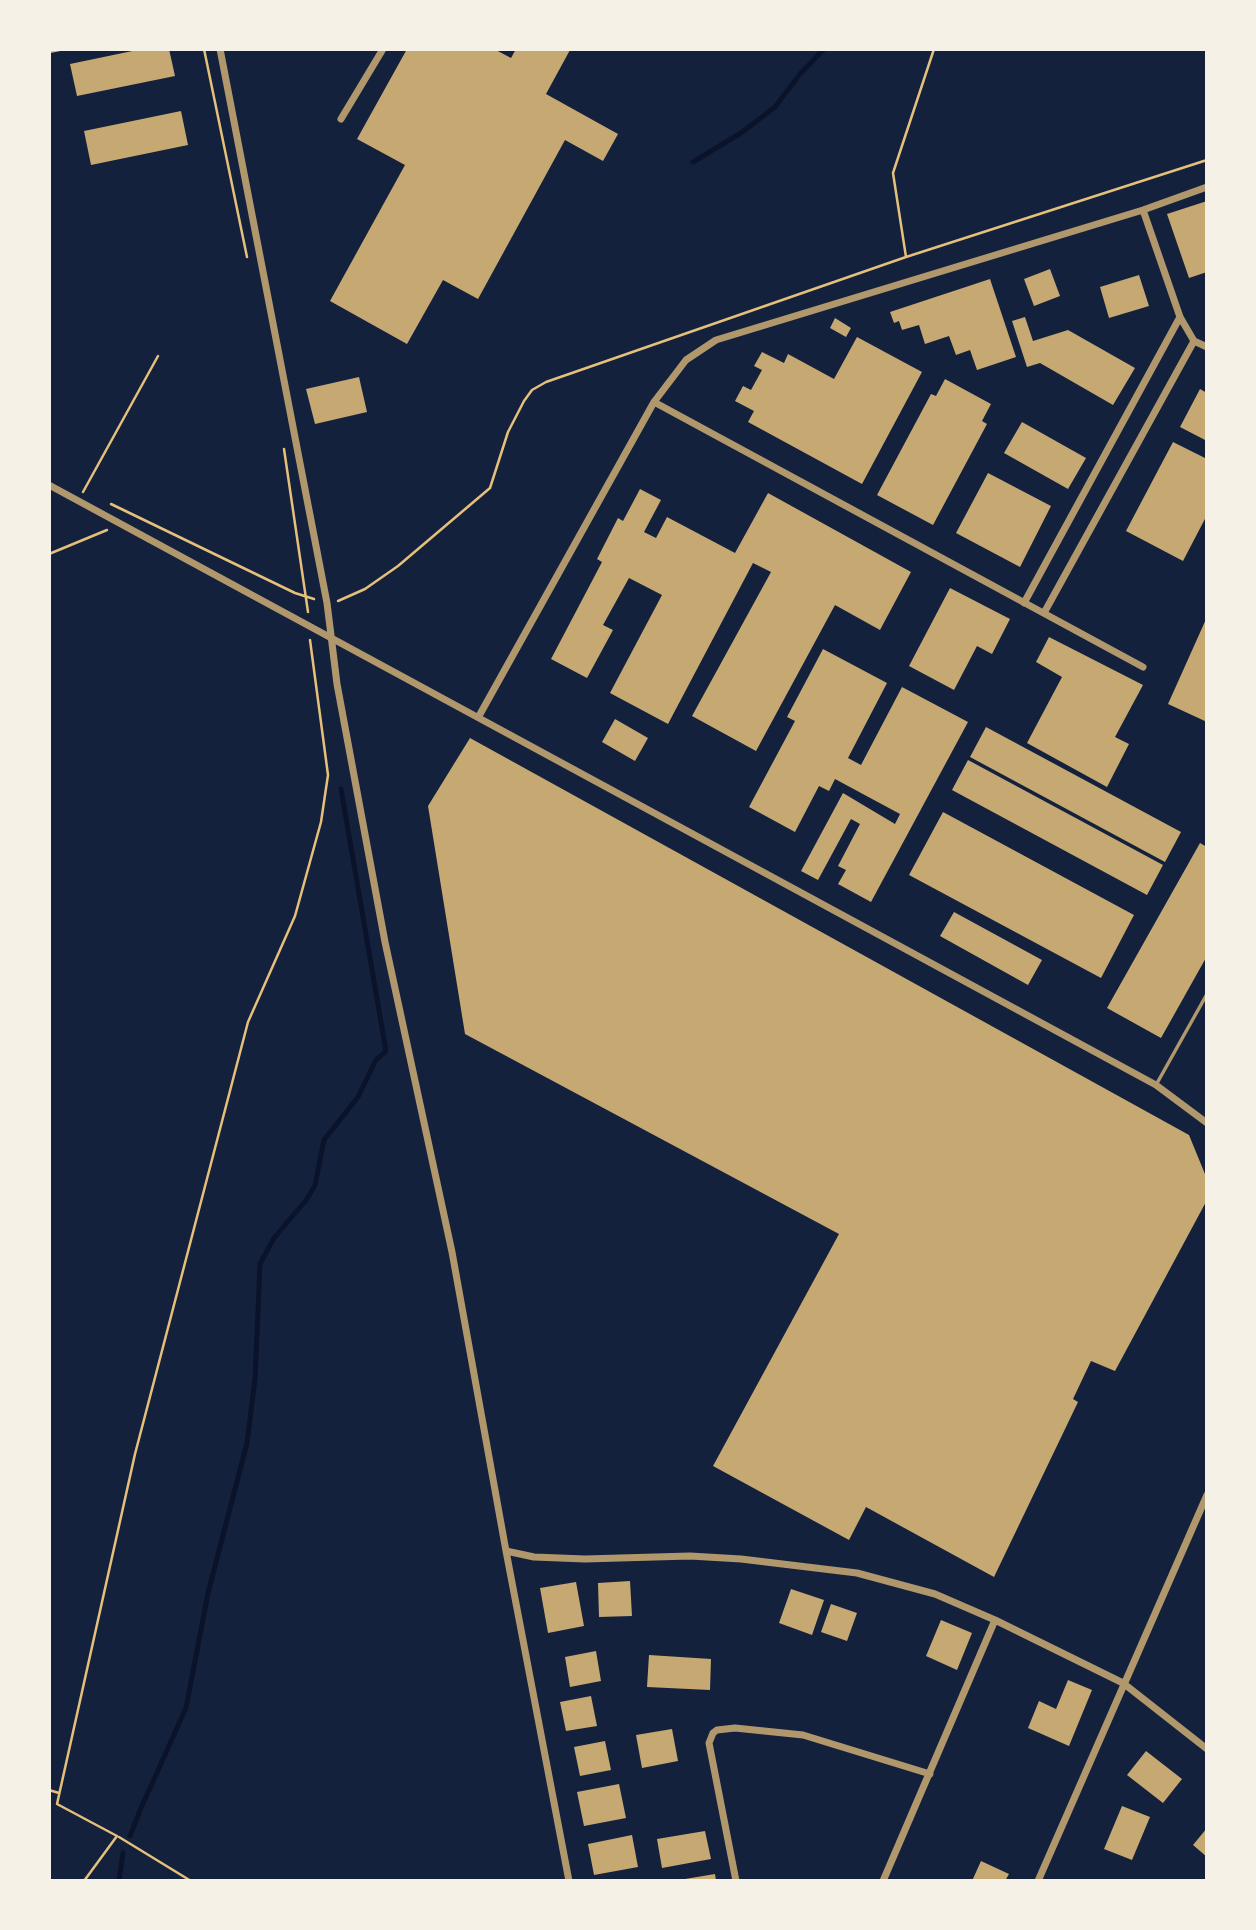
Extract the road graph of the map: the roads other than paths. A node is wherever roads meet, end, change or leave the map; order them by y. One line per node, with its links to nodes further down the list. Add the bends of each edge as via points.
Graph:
1 (220, 49): 13 (street)
2 (383, 49): 3 (street)
3 (341, 119)
4 (1207, 187): 5 (street)
5 (1143, 210): 6 (street); 9 (street, via 716,340 686,360)
6 (1180, 317): 7 (street); 11 (street)
7 (1194, 341): 8 (street); 12 (street)
8 (1207, 347)
9 (654, 402): 11 (street); 15 (street)
10 (49, 485): 13 (street)
11 (1024, 603): 12 (street)
12 (1044, 613): 14 (street)
13 (331, 636): 15 (street); 20 (street, via 385,942 452,1252)
14 (1143, 667)
15 (479, 716): 17 (street)
16 (1207, 994): 17 (lane)
17 (1156, 1085): 18 (street)
18 (1205, 1120)
19 (1207, 1495): 22 (street)
20 (506, 1551): 21 (street, via 585,1559 729,1558 858,1573 935,1594); 25 (street)
21 (995, 1620): 22 (street); 24 (street)
22 (1123, 1683): 23 (street); 28 (street)
23 (1207, 1749)
24 (930, 1774): 26 (street, via 803,1735 718,1730 709,1743); 27 (street)
25 (569, 1881)
26 (736, 1881)
27 (883, 1881)
28 (1038, 1881)

